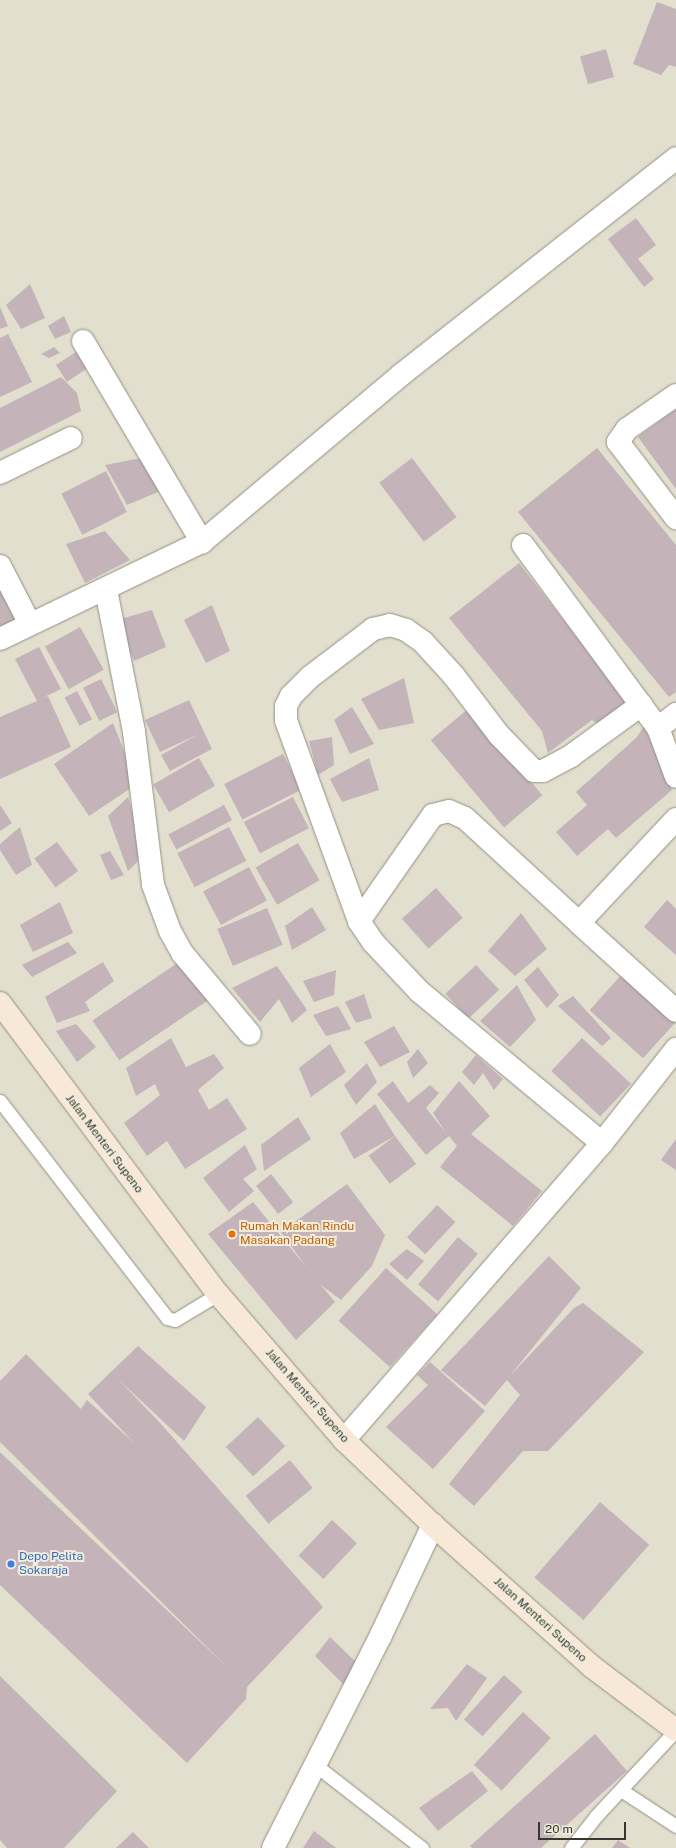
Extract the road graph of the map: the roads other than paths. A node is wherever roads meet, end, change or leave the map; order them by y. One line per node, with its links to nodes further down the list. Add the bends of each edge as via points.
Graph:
1 (676, 158): 7 (street, via 402,374)
2 (83, 341): 7 (street)
3 (676, 395): 6 (street, via 627,429 618,442)
4 (71, 438): 5 (street)
5 (0, 473)
6 (676, 518)
7 (202, 542): 10 (street)
8 (523, 545): 13 (street)
9 (0, 566): 11 (street)
10 (106, 590): 11 (street); 22 (street, via 134,732 153,885 170,931 183,954)
11 (30, 624): 12 (street)
12 (0, 639)
13 (641, 705): 15 (street); 18 (street, via 571,756 542,771 534,771 499,735 454,676 423,642 406,630 390,625 373,629 310,677 291,696 286,706 286,720)
14 (676, 714): 15 (street)
15 (658, 728): 16 (street)
16 (676, 777)
17 (676, 819): 19 (street)
18 (359, 921): 19 (street, via 433,815 449,811 465,818); 25 (street, via 373,942 419,991)
19 (579, 923): 21 (street)
20 (0, 1003): 26 (main road, Jalan Menteri Supeno)
21 (676, 1011)
22 (250, 1034)
23 (676, 1049): 25 (street)
24 (0, 1101): 26 (lane, via 167,1318 174,1320)
25 (602, 1143): 27 (street)
26 (218, 1294): 27 (main road, Jalan Menteri Supeno)
27 (344, 1440): 28 (main road, Jalan Menteri Supeno)
28 (433, 1525): 29 (main road, Jalan Menteri Supeno, via 591,1666); 30 (street, via 381,1635)
29 (676, 1730): 31 (lane)
30 (314, 1764): 33 (street); 34 (lane)
31 (621, 1790): 32 (lane); 35 (lane)
32 (676, 1826)
33 (273, 1848)
34 (422, 1848)
35 (570, 1848)

